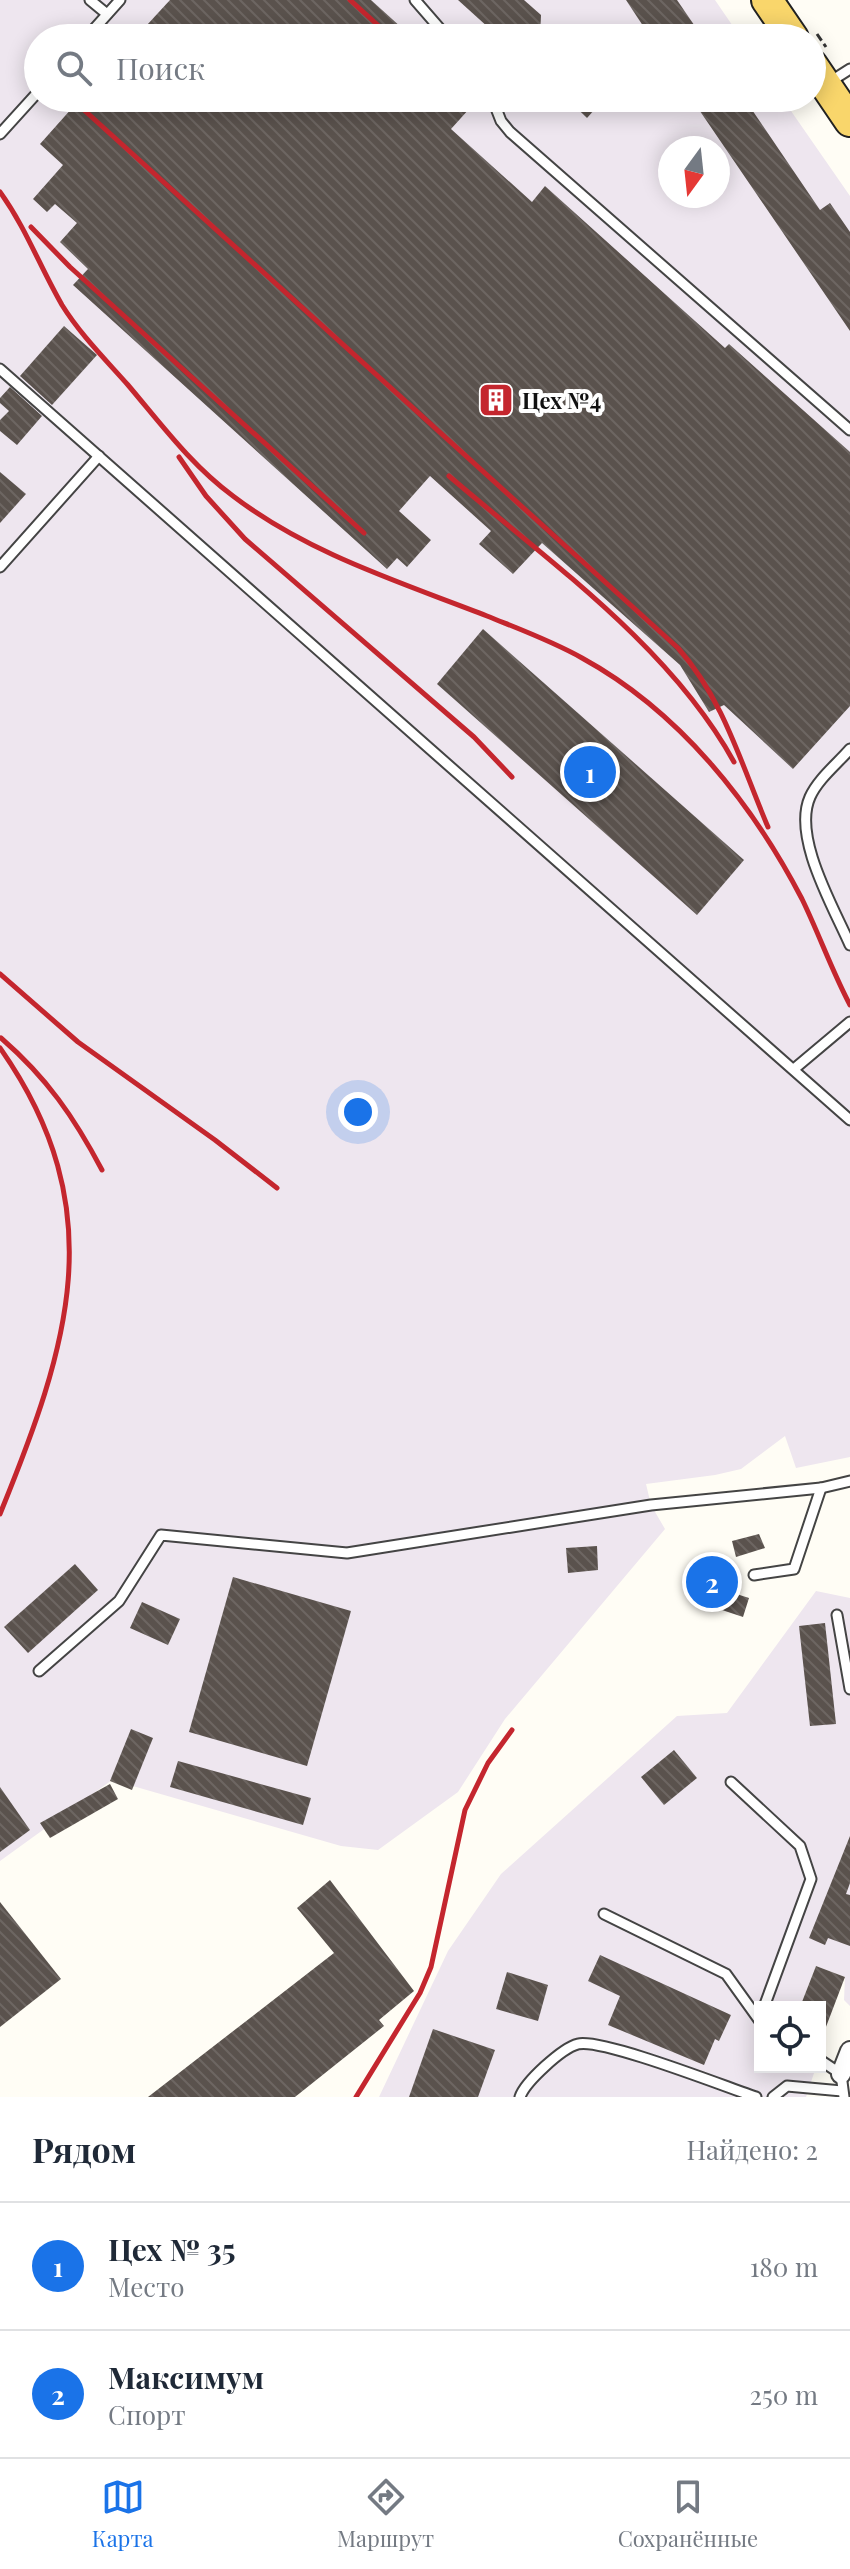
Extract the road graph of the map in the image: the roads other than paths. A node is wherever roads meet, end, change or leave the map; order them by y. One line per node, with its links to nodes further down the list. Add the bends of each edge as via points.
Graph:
1 (90, 0): 5 (lane)
2 (120, 0): 5 (lane)
3 (415, 0): 7 (lane)
4 (767, 0): 8 (main road)
5 (107, 14): 6 (lane)
6 (98, 24)
7 (436, 24)
8 (794, 24)
9 (833, 73): 12 (main road)
10 (24, 107): 13 (lane)
11 (497, 112): 15 (lane, via 510,132)
12 (850, 121)
13 (0, 134)
14 (0, 369): 16 (lane)
15 (850, 430)
16 (99, 456): 17 (lane); 21 (lane)
17 (0, 567)
18 (850, 749): 19 (lane, via 811,795 805,827)
19 (850, 945)
20 (850, 1022): 21 (lane)
21 (794, 1069): 22 (lane)
22 (850, 1120)
23 (850, 1481): 24 (lane)
24 (821, 1488): 25 (lane, via 794,1569); 27 (lane, via 651,1505 347,1553 161,1535 119,1601)
25 (754, 1575)
26 (837, 1615): 28 (lane)
27 (39, 1671)
28 (850, 1689)
29 (731, 1782): 31 (lane, via 800,1846 811,1879)
30 (604, 1914): 32 (lane, via 726,1974)
31 (766, 2001)
32 (754, 2011)
33 (850, 2051): 35 (street)
34 (826, 2067): 35 (lane)
35 (842, 2087): 38 (lane, via 787,2086)
36 (520, 2097): 37 (lane, via 551,2061 578,2044 610,2047)
37 (756, 2097)
38 (773, 2097)

